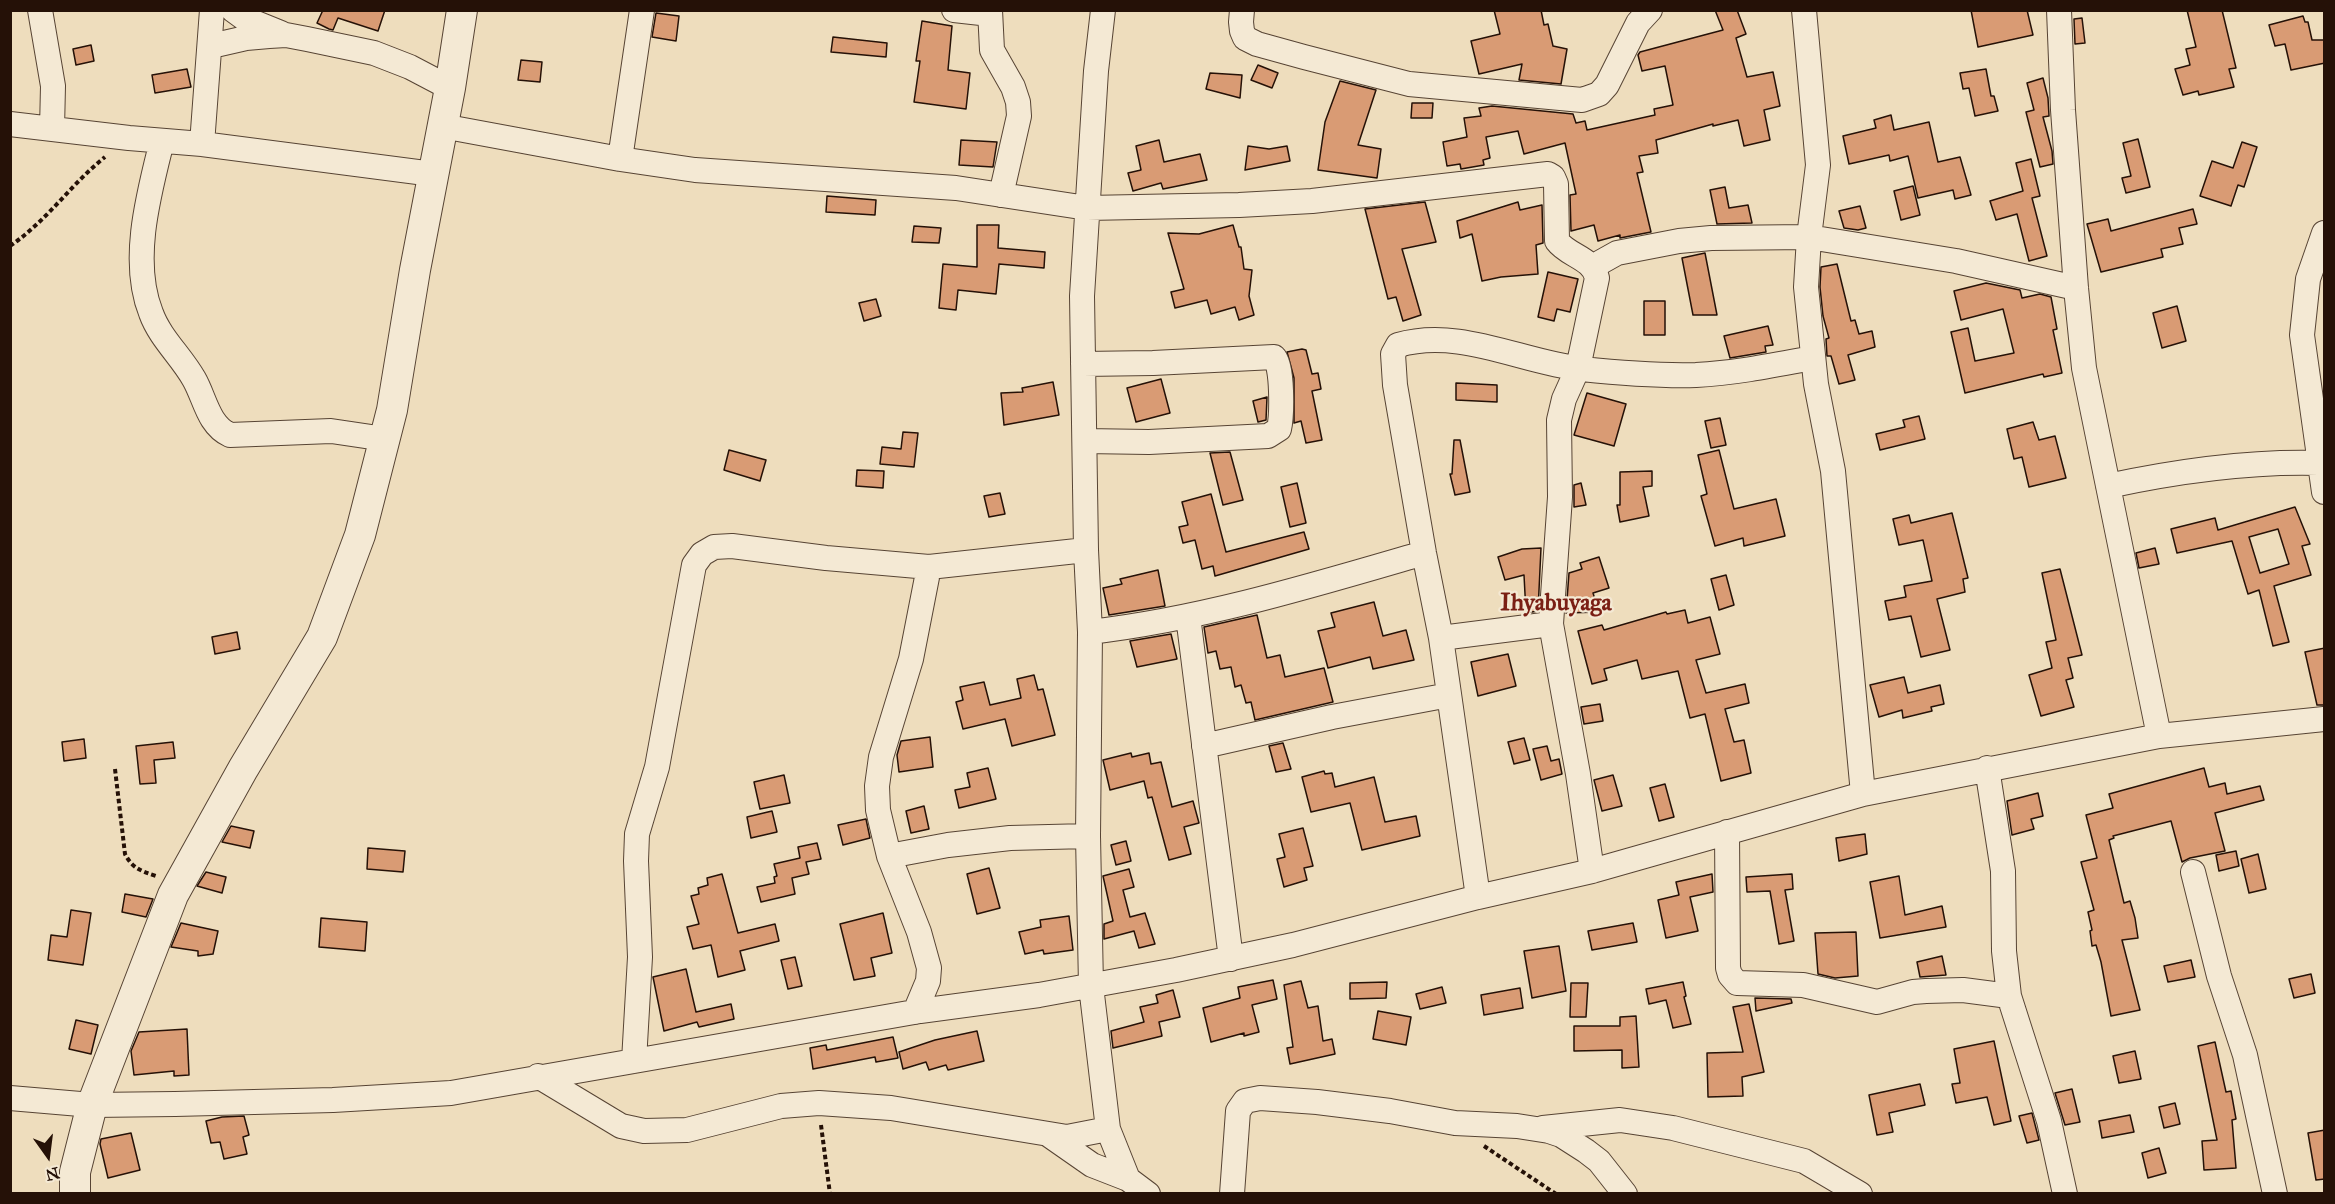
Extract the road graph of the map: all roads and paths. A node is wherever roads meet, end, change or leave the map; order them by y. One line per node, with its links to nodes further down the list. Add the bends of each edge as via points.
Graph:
1 (40, 10): 18 (street, via 53,87)
2 (212, 10): 14 (street)
3 (233, 10): 13 (street)
4 (462, 10): 15 (street)
5 (642, 10): 22 (street)
6 (954, 10): 12 (street)
7 (1102, 10): 25 (street)
8 (1242, 10): 9 (street, via 1245,38 1304,57 1409,84 1582,100 1599,94 1607,86 1638,23)
9 (1650, 10)
10 (1804, 10): 27 (street, via 1818,165)
11 (2059, 10): 30 (street)
12 (990, 12): 24 (street, via 992,50 1013,87 1019,116)
13 (286, 35): 14 (street); 15 (street, via 374,53)
14 (211, 46): 21 (street)
15 (450, 88): 17 (street)
16 (10, 124): 18 (street)
17 (442, 126): 22 (street); 23 (street)
18 (52, 129): 19 (street)
19 (129, 138): 20 (street); 28 (path, via 68,191 39,225)
20 (162, 141): 21 (street); 34 (street, via 143,232 145,295 158,328 193,378 217,427 230,435 332,430)
21 (202, 144): 23 (street)
22 (620, 159): 24 (street, via 695,170 894,183)
23 (433, 174): 34 (street)
24 (1001, 195): 25 (street)
25 (1087, 208): 29 (street, via 1312,201 1548,174 1556,184 1557,241); 32 (street)
26 (2325, 233): 36 (street, via 2308,279 2302,335)
27 (1809, 237): 29 (street, via 1679,241 1617,253); 30 (street, via 1956,261); 31 (street, via 1806,287)
28 (10, 246)
29 (1592, 267): 33 (street, via 1596,285)
30 (2076, 288): 37 (street, via 2084,368)
31 (1814, 358): 33 (street, via 1698,375); 52 (street, via 1833,471)
32 (1083, 364): 35 (street); 35 (street, via 1274,357 1279,366 1281,420 1279,429 1268,436)
33 (1578, 368): 40 (street, via 1440,340 1398,345 1393,354 1395,385); 43 (street, via 1559,420 1560,497)
34 (385, 439): 58 (street, via 360,535 322,637)
35 (1084, 441): 39 (street)
36 (2320, 452): 37 (street, via 2279,462 2220,466); 38 (street)
37 (2108, 486): 48 (street)
38 (2325, 492)
39 (1086, 550): 41 (street); 44 (street)
40 (1424, 554): 42 (street); 45 (street)
41 (929, 567): 55 (street, via 913,649 881,758 877,786 878,810); 64 (street, via 732,546 714,547 694,565 657,767 637,834 640,957)
42 (1188, 616): 44 (street); 49 (street)
43 (1551, 624): 45 (street); 56 (street)
44 (1090, 632): 54 (street)
45 (1441, 638): 46 (street)
46 (1449, 695): 49 (street); 59 (street)
47 (2325, 719): 48 (street)
48 (2159, 736): 50 (street)
49 (1204, 746): 60 (street)
50 (1987, 768): 52 (street); 62 (street, via 2002,871)
51 (115, 769): 58 (path, via 125,854 130,863 138,870)
52 (1863, 794): 53 (street)
53 (1727, 832): 56 (street); 62 (street, via 1728,968 1737,983 1803,985 1877,1002 1926,991 1963,990)
54 (1088, 836): 55 (street, via 1010,838); 61 (street)
55 (889, 855): 63 (street, via 929,968)
56 (1592, 871): 59 (street)
57 (2193, 872): 82 (street, via 2219,976 2246,1055)
58 (179, 884): 68 (street)
59 (1478, 897): 60 (street)
60 (1231, 959): 61 (street)
61 (1091, 986): 63 (street); 70 (street)
62 (2009, 996): 81 (street, via 2049,1121)
63 (915, 1012): 64 (street)
64 (634, 1061): 65 (street)
65 (538, 1076): 67 (street, via 621,1126 644,1131 687,1131 781,1106); 68 (street, via 451,1093)
66 (10, 1098): 68 (street)
67 (819, 1103): 72 (street, via 900,1109); 75 (path)
68 (92, 1105): 74 (street, via 75,1172)
69 (1455, 1123): 71 (street); 77 (street, via 1327,1103 1260,1098 1245,1101 1238,1111); 78 (path)
70 (1108, 1129): 72 (street, via 1067,1137); 73 (street)
71 (1536, 1129): 79 (street, via 1561,1135 1587,1151); 80 (street, via 1620,1120 1673,1128 1804,1161)
72 (1049, 1135): 73 (street, via 1092,1166)
73 (1128, 1179): 76 (street)
74 (75, 1194)
75 (830, 1194)
76 (1148, 1194)
77 (1232, 1194)
78 (1556, 1194)
79 (1625, 1194)
80 (1860, 1194)
81 (2065, 1194)
82 (2275, 1194)

